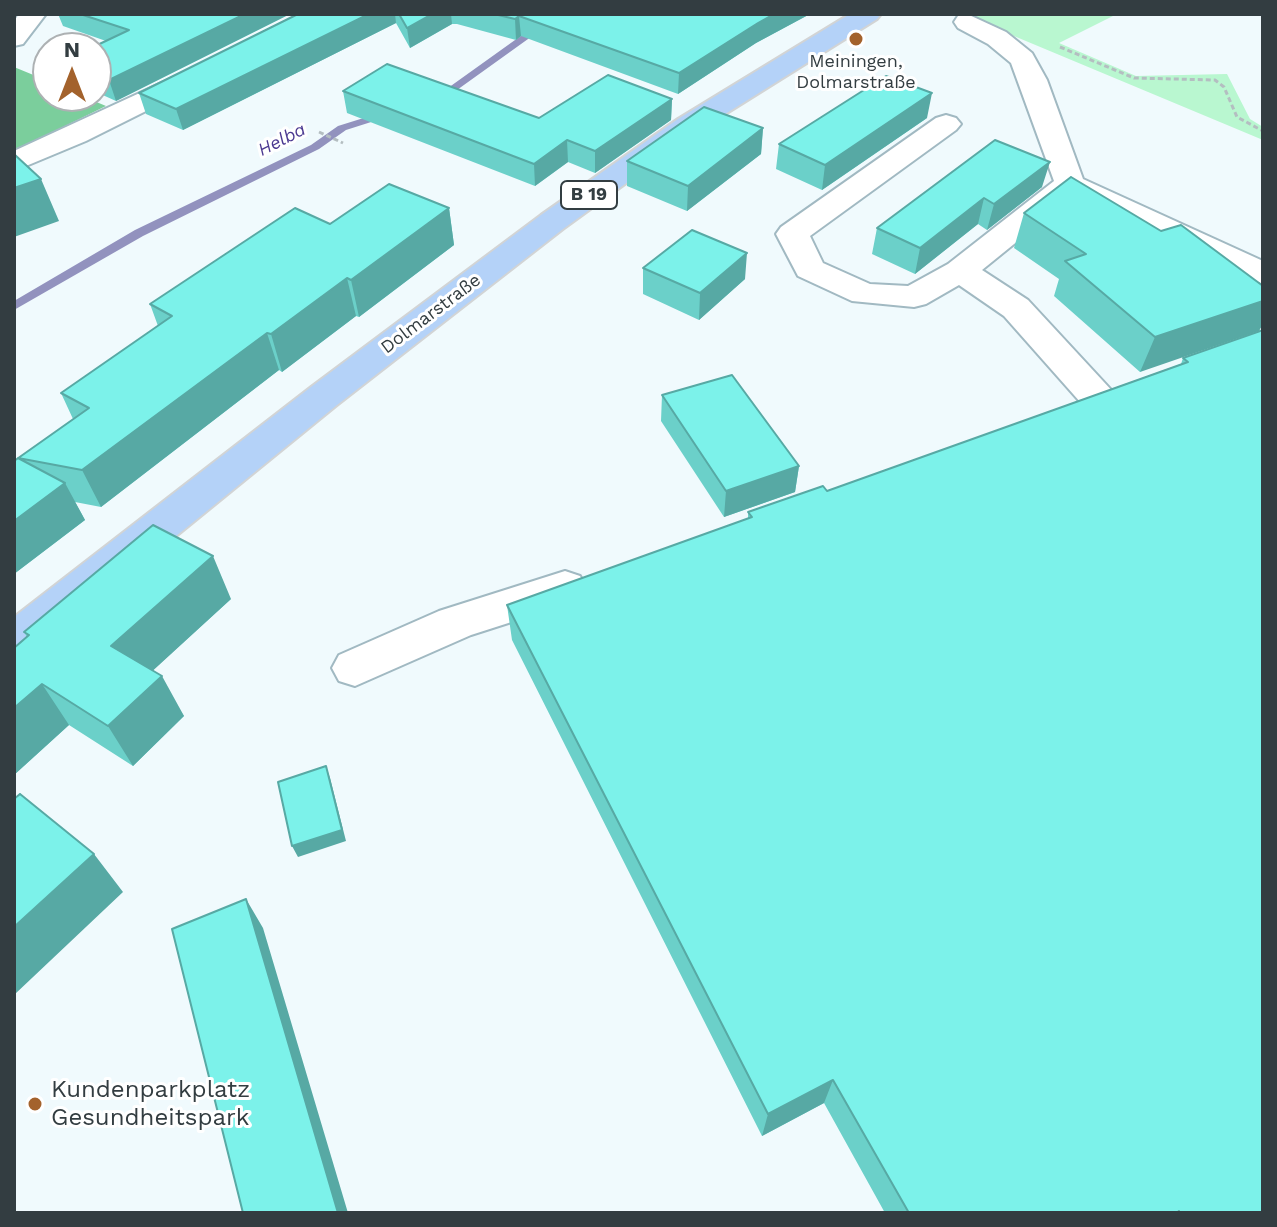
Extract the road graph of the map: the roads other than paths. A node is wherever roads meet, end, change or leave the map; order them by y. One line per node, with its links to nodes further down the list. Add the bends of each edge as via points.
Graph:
1 (33, 14): 4 (street)
2 (868, 14): 13 (main road, Dolmarstraße / B 19, via 688,125 552,222)
3 (967, 22): 8 (street, via 1022,59)
4 (14, 38)
5 (217, 64): 7 (street)
6 (946, 124): 9 (street, via 792,234 810,269 864,294 914,297)
7 (14, 162)
8 (1070, 184): 9 (street); 10 (street)
9 (960, 271): 11 (street, via 1016,308 1117,398)
10 (1263, 274)
11 (1057, 419)
12 (606, 575): 14 (street, via 455,623)
13 (14, 642)
14 (355, 668)

